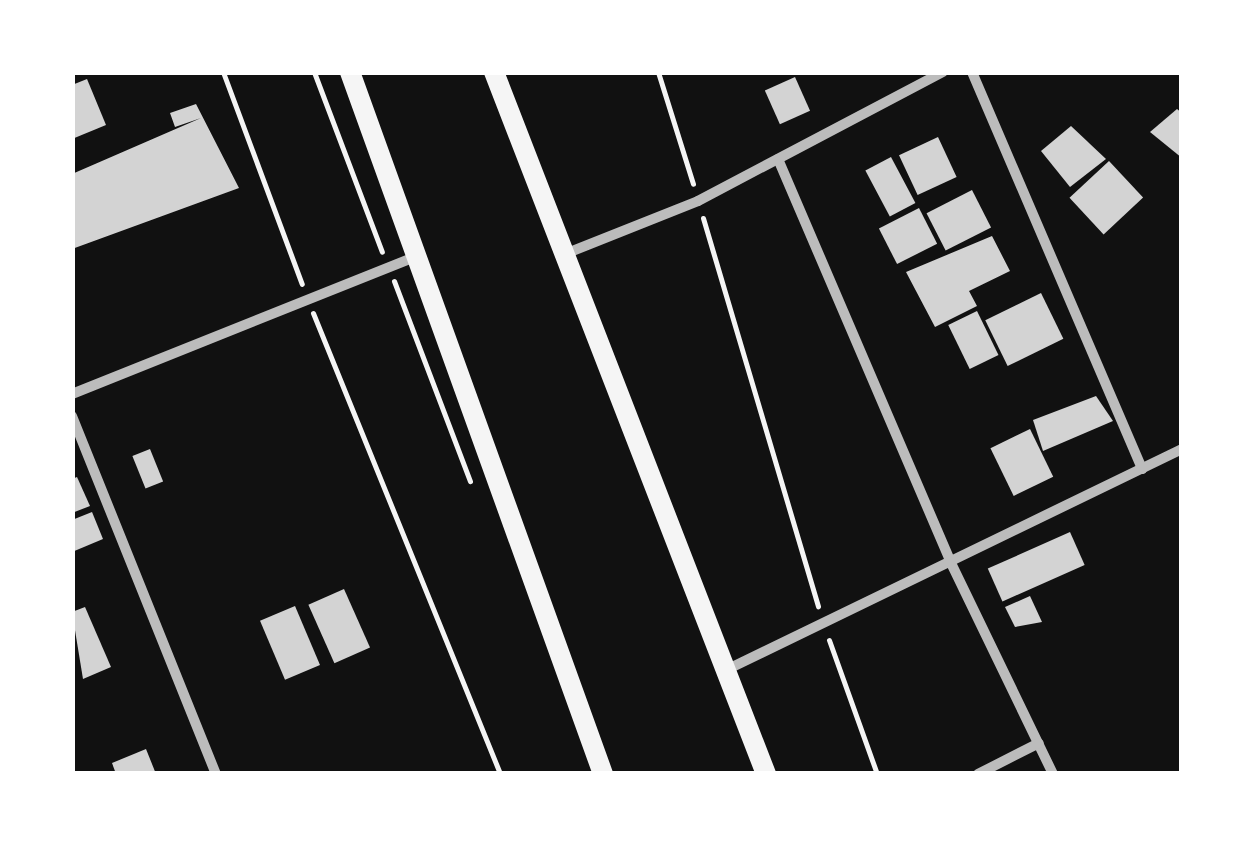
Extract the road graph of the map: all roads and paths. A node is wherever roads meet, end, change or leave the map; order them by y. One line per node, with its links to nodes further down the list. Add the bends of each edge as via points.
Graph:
1 (223, 72): 13 (path)
2 (314, 72): 12 (path)
3 (350, 72): 11 (main road)
4 (494, 72): 10 (main road)
5 (658, 72): 9 (path)
6 (943, 72): 8 (street)
7 (972, 72): 17 (street)
8 (778, 159): 9 (street); 19 (street)
9 (698, 201): 10 (street); 20 (path)
10 (565, 254): 21 (main road)
11 (421, 255): 12 (street); 25 (main road)
12 (389, 268): 13 (street); 18 (path)
13 (308, 300): 14 (street); 24 (path)
14 (72, 394)
15 (72, 416): 23 (street)
16 (1182, 448): 17 (street)
17 (1142, 468): 19 (street)
18 (472, 485)
19 (951, 563): 20 (street); 22 (street)
20 (824, 627): 21 (street); 27 (path)
21 (724, 671): 26 (main road)
22 (1039, 743): 28 (street); 29 (street)
23 (216, 774)
24 (500, 774)
25 (603, 774)
26 (766, 774)
27 (877, 774)
28 (978, 774)
29 (1054, 774)

